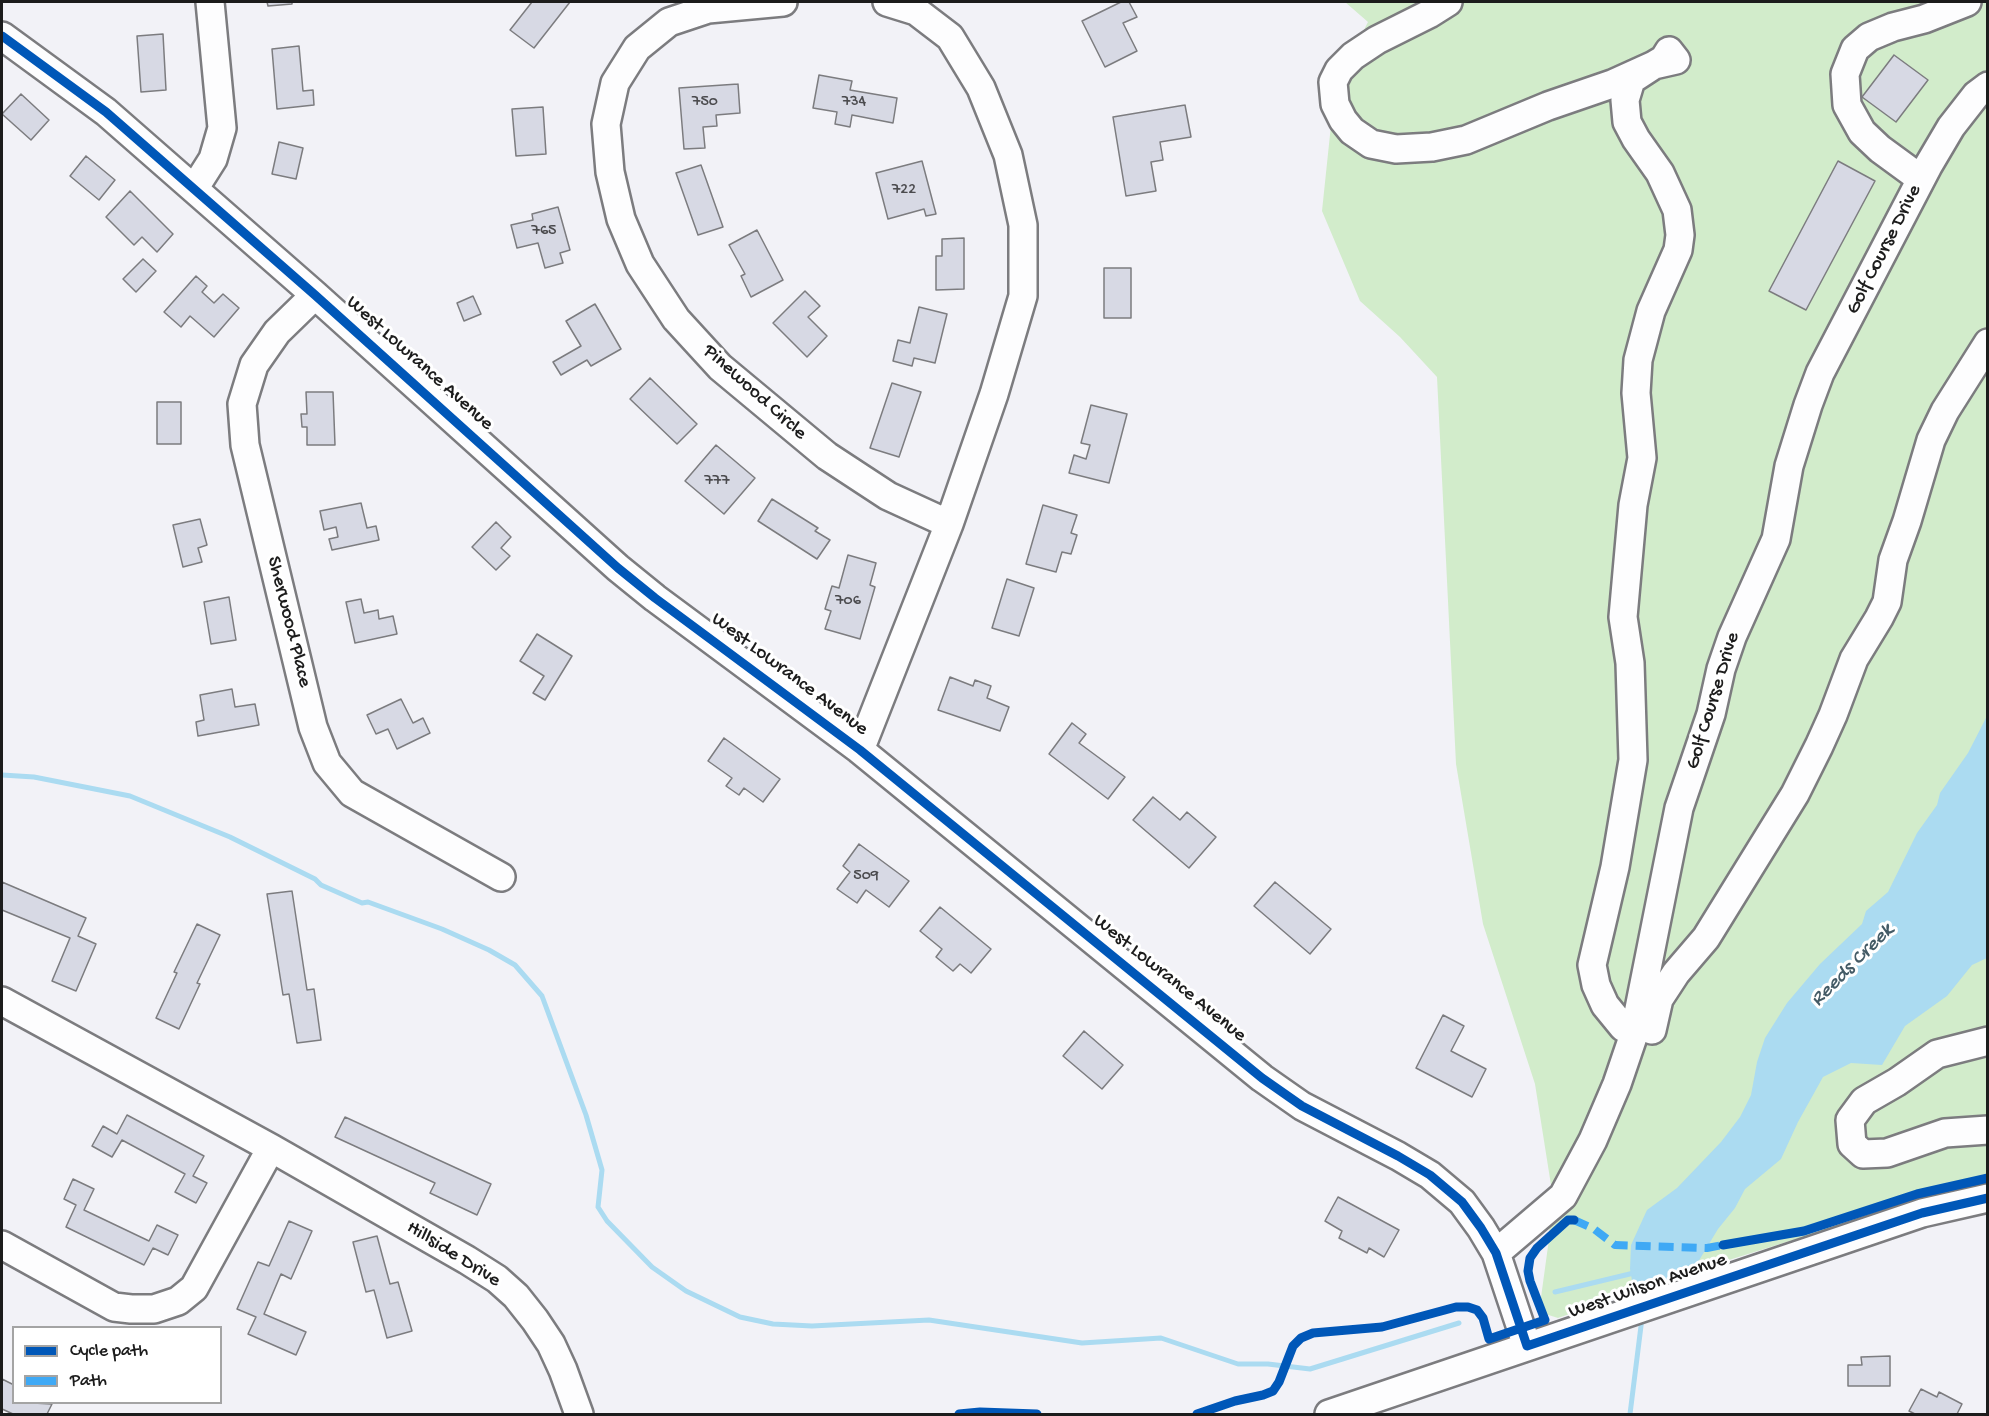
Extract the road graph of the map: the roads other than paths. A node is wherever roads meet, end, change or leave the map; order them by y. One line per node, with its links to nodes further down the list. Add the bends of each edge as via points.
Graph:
1 (210, 2): 9 (street, via 222,128 213,159)
2 (783, 2): 12 (street, Pinewood Circle, via 708,9 669,22 637,48 615,83 606,124 610,172 621,219 640,264 676,319 720,367 827,456 888,496)
3 (887, 2): 12 (street, via 916,11 950,37 981,88 1008,155 1023,225 1023,296)
4 (1448, 2): 16 (street, via 1377,40 1339,70 1334,82 1335,104 1342,120 1371,144 1420,148 1466,140 1654,65 1631,80 1625,100 1627,122 1660,173 1677,210 1680,235 1678,250 1651,311 1638,360 1636,393 1642,458 1633,505 1623,617 1630,663 1633,760 1616,867 1592,964 1605,1005 1623,1028)
5 (1966, 2): 8 (street, via 1869,37 1855,49 1845,74 1847,105 1862,132)
6 (2, 36): 9 (street, West Lowrance Avenue, via 106,112)
7 (1988, 86): 8 (street, Golf Course Drive, via 1951,127)
8 (1921, 179): 16 (street, Golf Course Drive, via 1808,405 1789,466 1776,539 1725,658 1711,714 1679,807)
9 (194, 189): 10 (street, West Lowrance Avenue)
10 (315, 295): 13 (street, West Lowrance Avenue, via 618,568); 14 (street, Sherwood Place, via 277,332 254,365 242,404 245,445 313,727 327,763 352,794)
11 (1988, 343): 16 (street, via 1931,440 1893,560 1887,602 1854,659 1833,715 1795,794 1706,938 1659,999 1650,1035)
12 (949, 524): 13 (street)
13 (860, 750): 22 (street, West Lowrance Avenue, via 1262,1078 1302,1106 1430,1174 1462,1202)
14 (501, 877)
15 (2, 1001): 19 (street, Hillside Drive)
16 (1634, 1033): 22 (street, Golf Course Drive, via 1593,1140 1563,1196)
17 (1988, 1041): 18 (street, via 1937,1054 1864,1101 1850,1120 1852,1144 1863,1154 1887,1153 1945,1133)
18 (1988, 1130)
19 (271, 1148): 21 (street, via 194,1288 177,1301 154,1309 114,1307); 24 (street, Hillside Drive, via 497,1279 516,1296 551,1344)
20 (1988, 1198): 23 (street, West Wilson Avenue, via 1922,1213)
21 (2, 1245)
22 (1496, 1253): 23 (street, West Lowrance Avenue)
23 (1527, 1346): 25 (street, West Wilson Avenue)
24 (579, 1414)
25 (1329, 1414)

